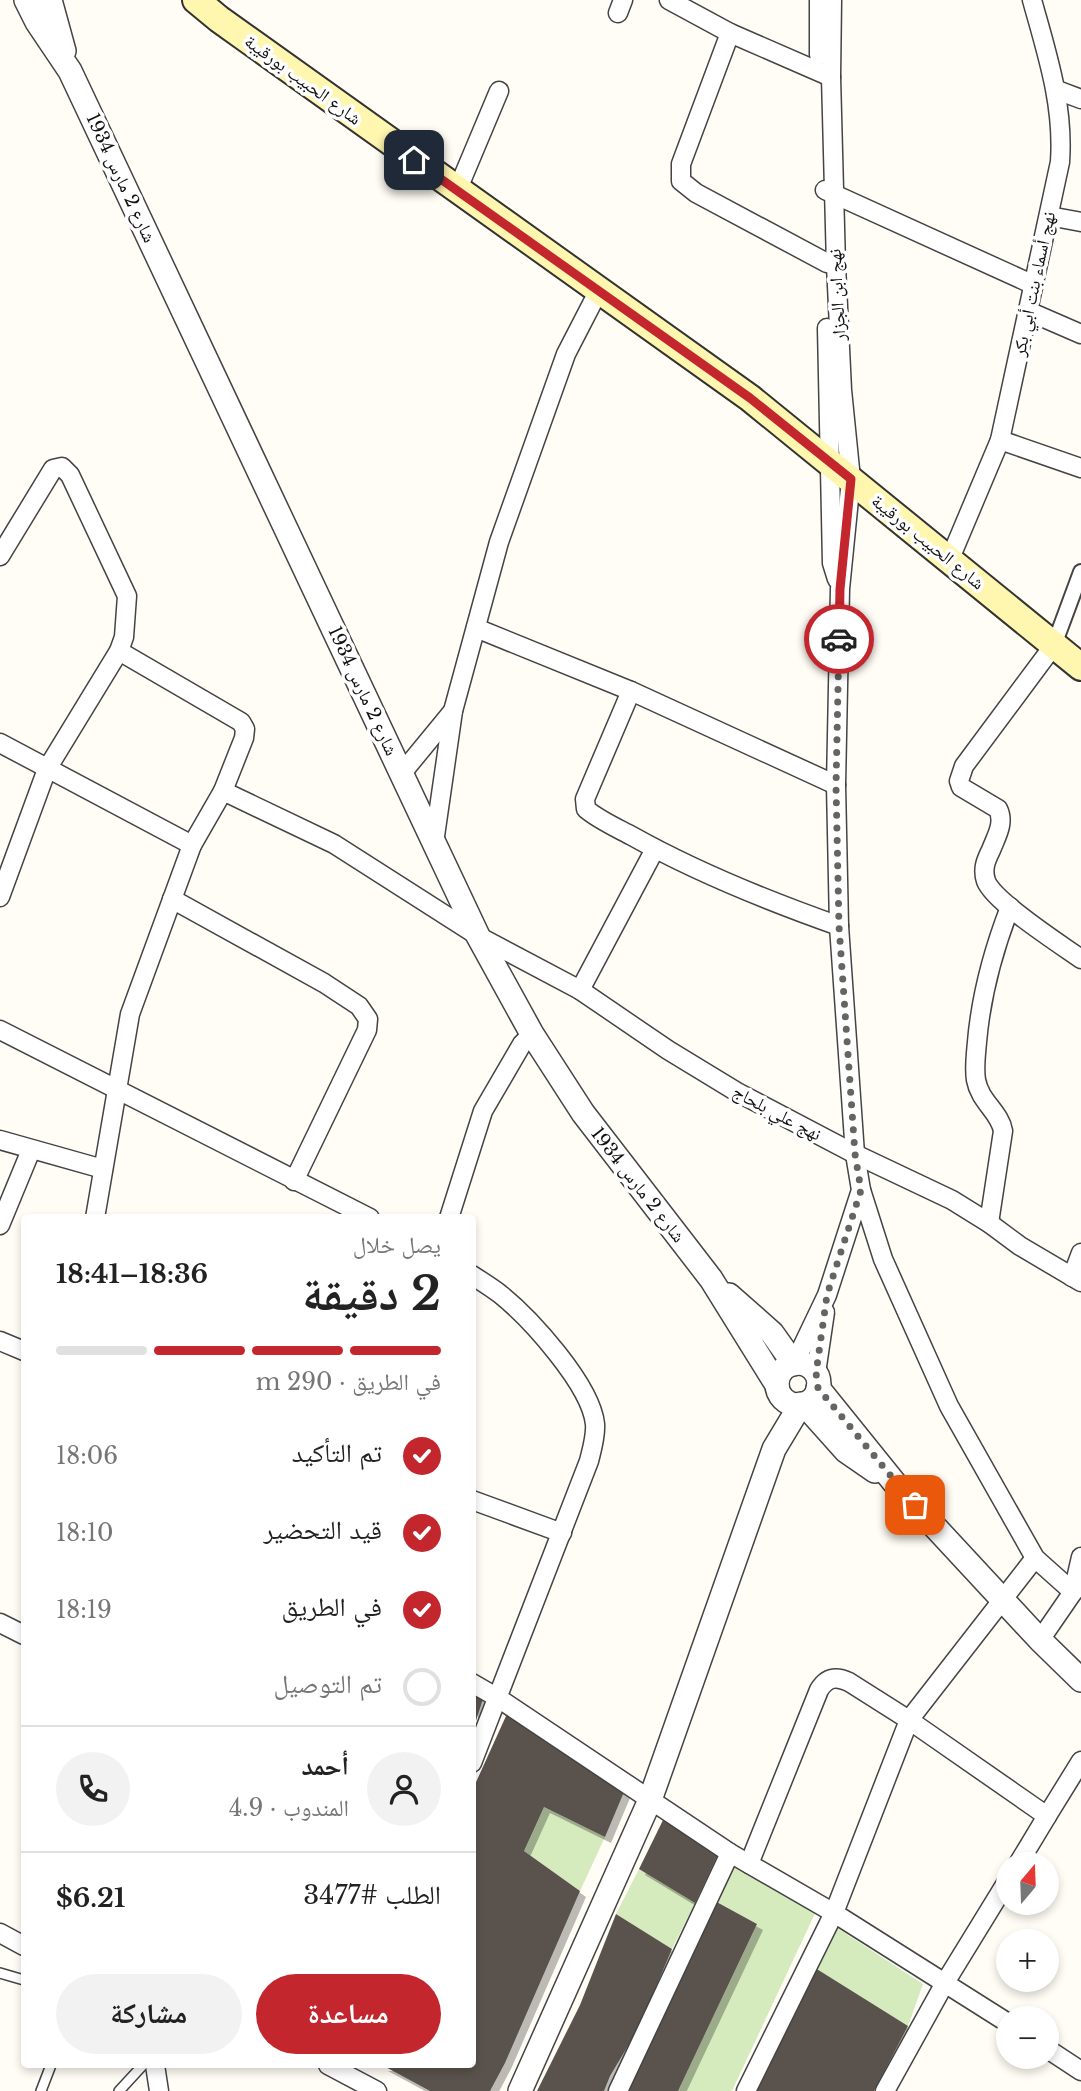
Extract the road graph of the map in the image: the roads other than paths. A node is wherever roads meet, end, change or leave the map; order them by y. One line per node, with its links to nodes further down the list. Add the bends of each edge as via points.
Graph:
1 (26, 0): 10 (street, شارع 2 مارس 1934)
2 (50, 0): 10 (street, شارع 2 مارس 1934)
3 (195, 0): 8 (main road, شارع الحبيب بورقيبة)
4 (669, 0): 9 (street)
5 (819, 0): 11 (street, نهج ابن الجزار)
6 (832, 0): 11 (street, نهج ابن الجزار)
7 (1032, 0): 12 (street, نهج أسماء بنت أبي بكر)
8 (222, 10): 15 (main road, شارع الحبيب بورقيبة)
9 (730, 33): 11 (street); 19 (street, via 681,164 681,181 696,194)
10 (70, 71): 40 (street, شارع 2 مارس 1934)
11 (825, 75): 16 (street, نهج ابن الجزار)
12 (1057, 90): 14 (street); 17 (street, نهج أسماء بنت أبي بكر, via 1062,137)
13 (499, 91): 15 (street)
14 (1081, 99)
15 (457, 191): 21 (main road, شارع الحبيب بورقيبة)
16 (829, 191): 19 (street, نهج ابن الجزار); 20 (street)
17 (1049, 216): 18 (street); 20 (street, نهج أسماء بنت أبي بكر)
18 (1081, 222)
19 (831, 264): 25 (street, نهج ابن الجزار); 27 (street, نهج ابن الجزار)
20 (1034, 285): 22 (street, نهج أسماء بنت أبي بكر)
21 (599, 290): 25 (main road, شارع الحبيب بورقيبة); 32 (street, via 566,354 499,542)
22 (1028, 311): 23 (street); 24 (street, نهج أسماء بنت أبي بكر)
23 (1081, 334)
24 (1000, 440): 26 (street); 29 (street, نهج أسماء بنت أبي بكر)
25 (829, 460): 27 (main road, شارع الحبيب بورقيبة); 31 (street, نهج ابن الجزار, via 832,563)
26 (1081, 468)
27 (851, 479): 29 (main road, شارع الحبيب بورقيبة); 31 (street, نهج ابن الجزار)
28 (0, 556): 34 (street, via 53,469 67,470 127,596)
29 (950, 561): 33 (main road, شارع الحبيب بورقيبة)
30 (1081, 572): 33 (street)
31 (840, 589): 41 (street, نهج ابن الجزار)
32 (476, 628): 36 (street); 37 (street)
33 (1054, 645): 35 (main road, شارع الحبيب بورقيبة); 48 (street, via 964,766 959,781 961,787 999,810 1001,825 984,866 985,878 989,889)
34 (119, 651): 39 (street); 42 (street, via 241,722 244,738)
35 (1081, 667)
36 (631, 691): 41 (street); 45 (street, via 584,804 591,813)
37 (453, 711): 40 (street); 43 (street)
38 (0, 743): 39 (street)
39 (47, 769): 44 (street); 46 (street)
40 (402, 774): 43 (street, شارع 2 مارس 1934)
41 (836, 786): 49 (street, نهج ابن الجزار)
42 (223, 791): 44 (street); 50 (street, نهج علي بلحاج, via 334,844)
43 (434, 844): 50 (street, شارع 2 مارس 1934)
44 (192, 845): 47 (street)
45 (655, 849): 49 (street, via 762,898); 52 (street)
46 (0, 897)
47 (172, 899): 55 (street, via 130,1014); 60 (street, via 324,983 366,1013 369,1024 360,1048)
48 (1010, 907): 51 (street); 65 (street, via 994,949 976,1058 980,1093 1003,1131)
49 (839, 926): 58 (street, نهج ابن الجزار)
50 (478, 936): 52 (street, نهج علي بلحاج); 54 (street, شارع 2 مارس 1934)
51 (1081, 959)
52 (580, 990): 58 (street, نهج علي بلحاج, via 668,1051)
53 (0, 1030): 55 (street)
54 (532, 1034): 64 (street, via 483,1111); 69 (street, شارع 2 مارس 1934, via 583,1114)
55 (116, 1089): 59 (street); 60 (street)
56 (0, 1140): 57 (street)
57 (31, 1150): 59 (street); 66 (street)
58 (855, 1154): 61 (street, نهج ابن الجزار); 65 (street, نهج علي بلحاج, via 952,1200)
59 (103, 1169): 62 (street)
60 (294, 1181): 63 (street)
61 (861, 1190): 71 (street, نهج ابن الجزار); 81 (street, via 883,1259 949,1406)
62 (96, 1214)
63 (362, 1214)
64 (450, 1214)
65 (989, 1223): 70 (street, نهج علي بلحاج)
66 (0, 1225)
67 (1081, 1253): 70 (street)
68 (476, 1278): 79 (street, via 526,1318 591,1406 594,1442)
69 (711, 1279): 74 (street, شارع 2 مارس 1934, via 772,1334); 75 (street, شارع 2 مارس 1934)
70 (1077, 1279)
71 (827, 1295): 74 (street); 76 (street)
72 (0, 1341): 73 (street)
73 (21, 1350)
74 (794, 1364): 75 (street, via 782,1371); 76 (street, via 806,1365)
75 (779, 1389): 76 (street, via 789,1403); 77 (street)
76 (810, 1392): 77 (street); 83 (street)
77 (774, 1449): 93 (street)
78 (476, 1501): 79 (street)
79 (562, 1533): 89 (street)
80 (1081, 1557): 82 (street)
81 (1035, 1558): 82 (street); 83 (street)
82 (1073, 1592): 86 (street)
83 (1003, 1600): 86 (street); 90 (street)
84 (0, 1623): 85 (street)
85 (21, 1634)
86 (1040, 1640): 87 (street)
87 (1081, 1680)
88 (476, 1685): 89 (street)
89 (498, 1698): 91 (street); 93 (street)
90 (909, 1720): 94 (street); 97 (street, via 839,1678 823,1684); 99 (street)
91 (476, 1753)
92 (1081, 1761): 94 (street)
93 (650, 1800): 96 (street); 116 (street)
94 (1047, 1816): 95 (street)
95 (1025, 1852)
96 (730, 1853): 97 (street); 117 (street)
97 (749, 1864): 99 (street)
98 (996, 1900): 104 (street)
99 (834, 1913): 104 (street); 118 (street)
100 (0, 1933): 101 (street)
101 (21, 1944)
102 (0, 1973): 103 (lane)
103 (21, 1979)
104 (946, 1981): 105 (street); 119 (street)
105 (996, 2015)
106 (1059, 2057): 111 (street)
107 (50, 2068): 112 (lane)
108 (141, 2068): 113 (lane)
109 (155, 2068): 114 (street)
110 (334, 2068): 115 (street)
111 (1081, 2071)
112 (41, 2091)
113 (119, 2091)
114 (159, 2091)
115 (377, 2091)
116 (520, 2091)
117 (618, 2091)
118 (746, 2091)
119 (886, 2091)

